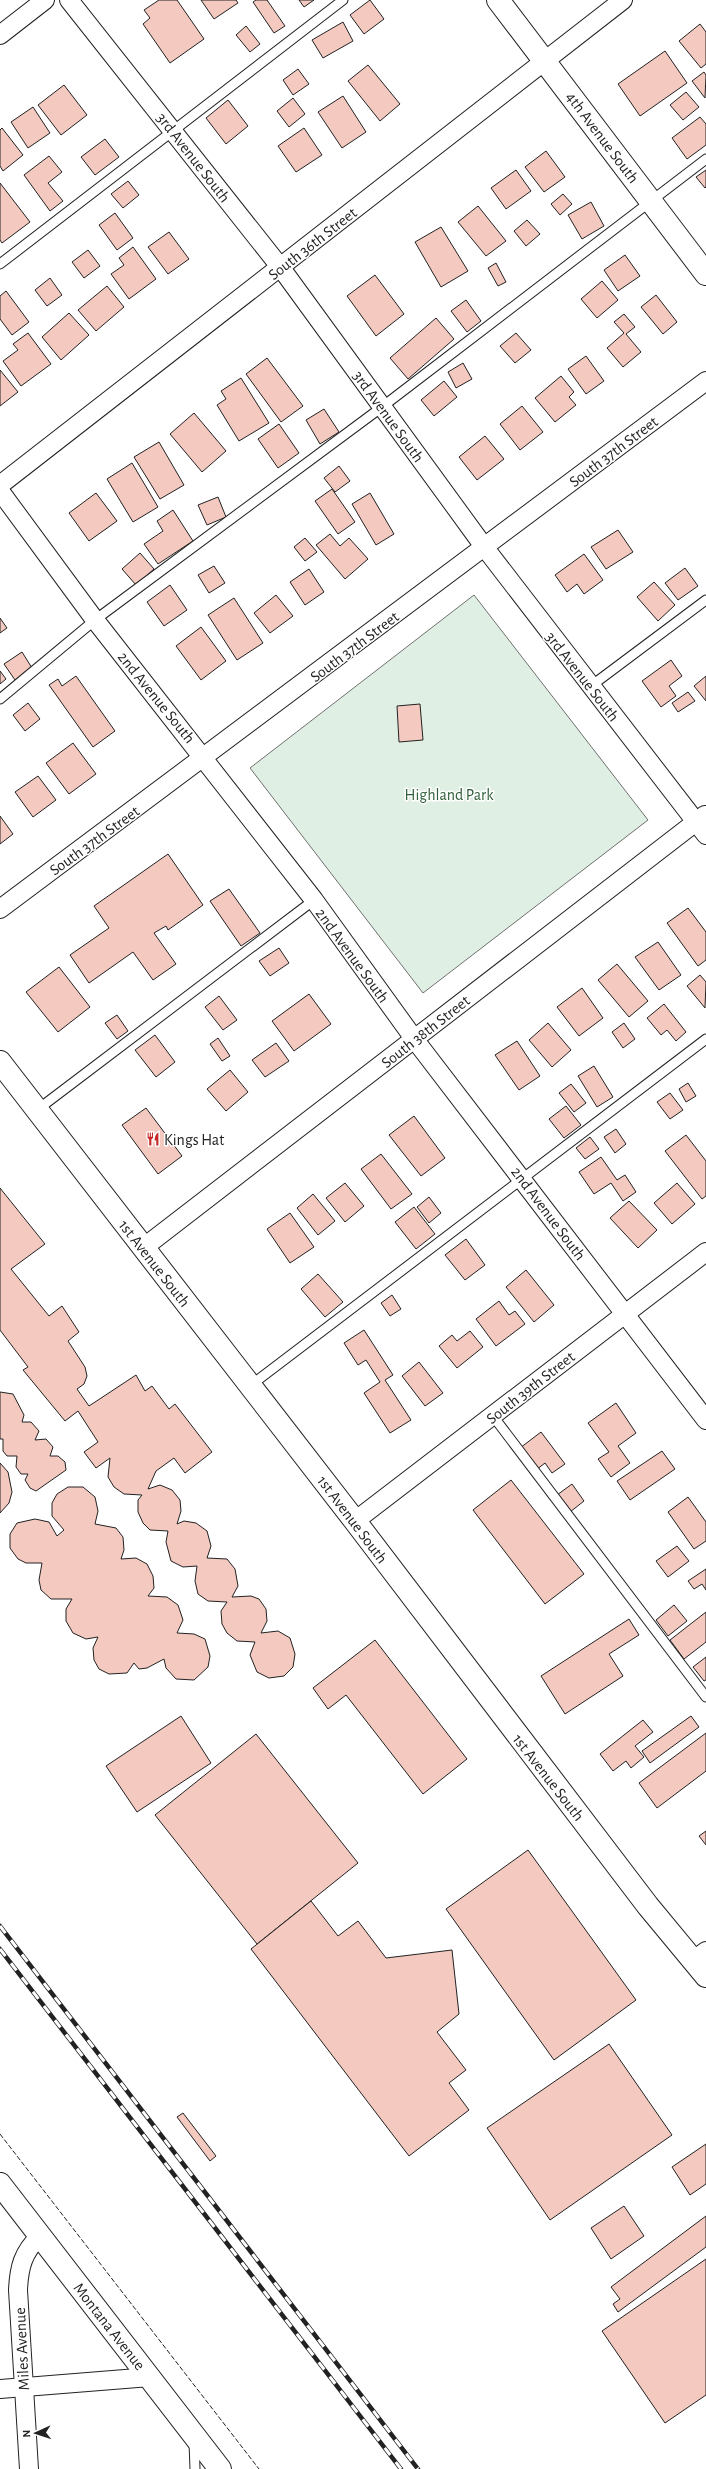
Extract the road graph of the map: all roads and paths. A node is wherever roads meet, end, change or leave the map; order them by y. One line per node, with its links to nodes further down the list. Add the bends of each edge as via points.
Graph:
1 (45, 0): 6 (street)
2 (69, 0): 8 (street, 3rd Avenue South)
3 (343, 0): 8 (lane)
4 (498, 0): 7 (street, 4th Avenue South)
5 (623, 0): 7 (street, South 36th Street)
6 (0, 35)
7 (545, 61): 10 (street, 4th Avenue South); 12 (street, South 36th Street)
8 (173, 131): 11 (lane); 12 (street, 3rd Avenue South)
9 (706, 159): 10 (lane)
10 (652, 201): 13 (street, 4th Avenue South); 15 (lane)
11 (0, 264)
12 (281, 268): 15 (street, 3rd Avenue South); 16 (street, South 36th Street)
13 (706, 274)
14 (706, 381): 18 (street, South 37th Street)
15 (382, 407): 18 (street, 3rd Avenue South); 20 (lane)
16 (0, 485)
17 (0, 491): 20 (street, 2nd Avenue South)
18 (485, 548): 21 (street, 3rd Avenue South); 23 (street, South 37th Street)
19 (706, 600): 21 (lane)
20 (95, 620): 22 (lane); 23 (street, 2nd Avenue South)
21 (591, 686): 24 (street, 3rd Avenue South)
22 (0, 699)
23 (205, 758): 25 (street, 2nd Avenue South); 26 (street, South 37th Street)
24 (703, 823): 28 (street, South 38th Street)
25 (314, 900): 28 (street, 2nd Avenue South); 30 (lane)
26 (0, 909)
27 (706, 1039): 31 (lane)
28 (415, 1040): 31 (street, 2nd Avenue South); 32 (street, South 38th Street)
29 (0, 1062): 30 (street, 1st Avenue South)
30 (37, 1110): 32 (street, 1st Avenue South)
31 (523, 1180): 34 (street, 2nd Avenue South); 35 (lane)
32 (143, 1248): 35 (street, 1st Avenue South)
33 (706, 1252): 34 (street, South 39th Street)
34 (624, 1314): 36 (street, South 39th Street); 37 (street, 2nd Avenue South)
35 (250, 1386): 38 (street, 1st Avenue South)
36 (493, 1416): 38 (street, South 39th Street); 39 (lane)
37 (706, 1420)
38 (355, 1521): 40 (street, 1st Avenue South, via 648,1906)
39 (706, 1697)
40 (702, 1962)
41 (0, 2184): 42 (street, Montana Avenue)
42 (40, 2236): 43 (street, Montana Avenue); 44 (street, Miles Avenue, via 24,2254 19,2271)
43 (150, 2377): 44 (street); 46 (street, Montana Avenue)
44 (24, 2387): 45 (street); 47 (street, Miles Avenue)
45 (0, 2389)
46 (193, 2435): 48 (lane); 49 (street, Montana Avenue)
47 (29, 2469)
48 (195, 2469)
49 (220, 2469)

